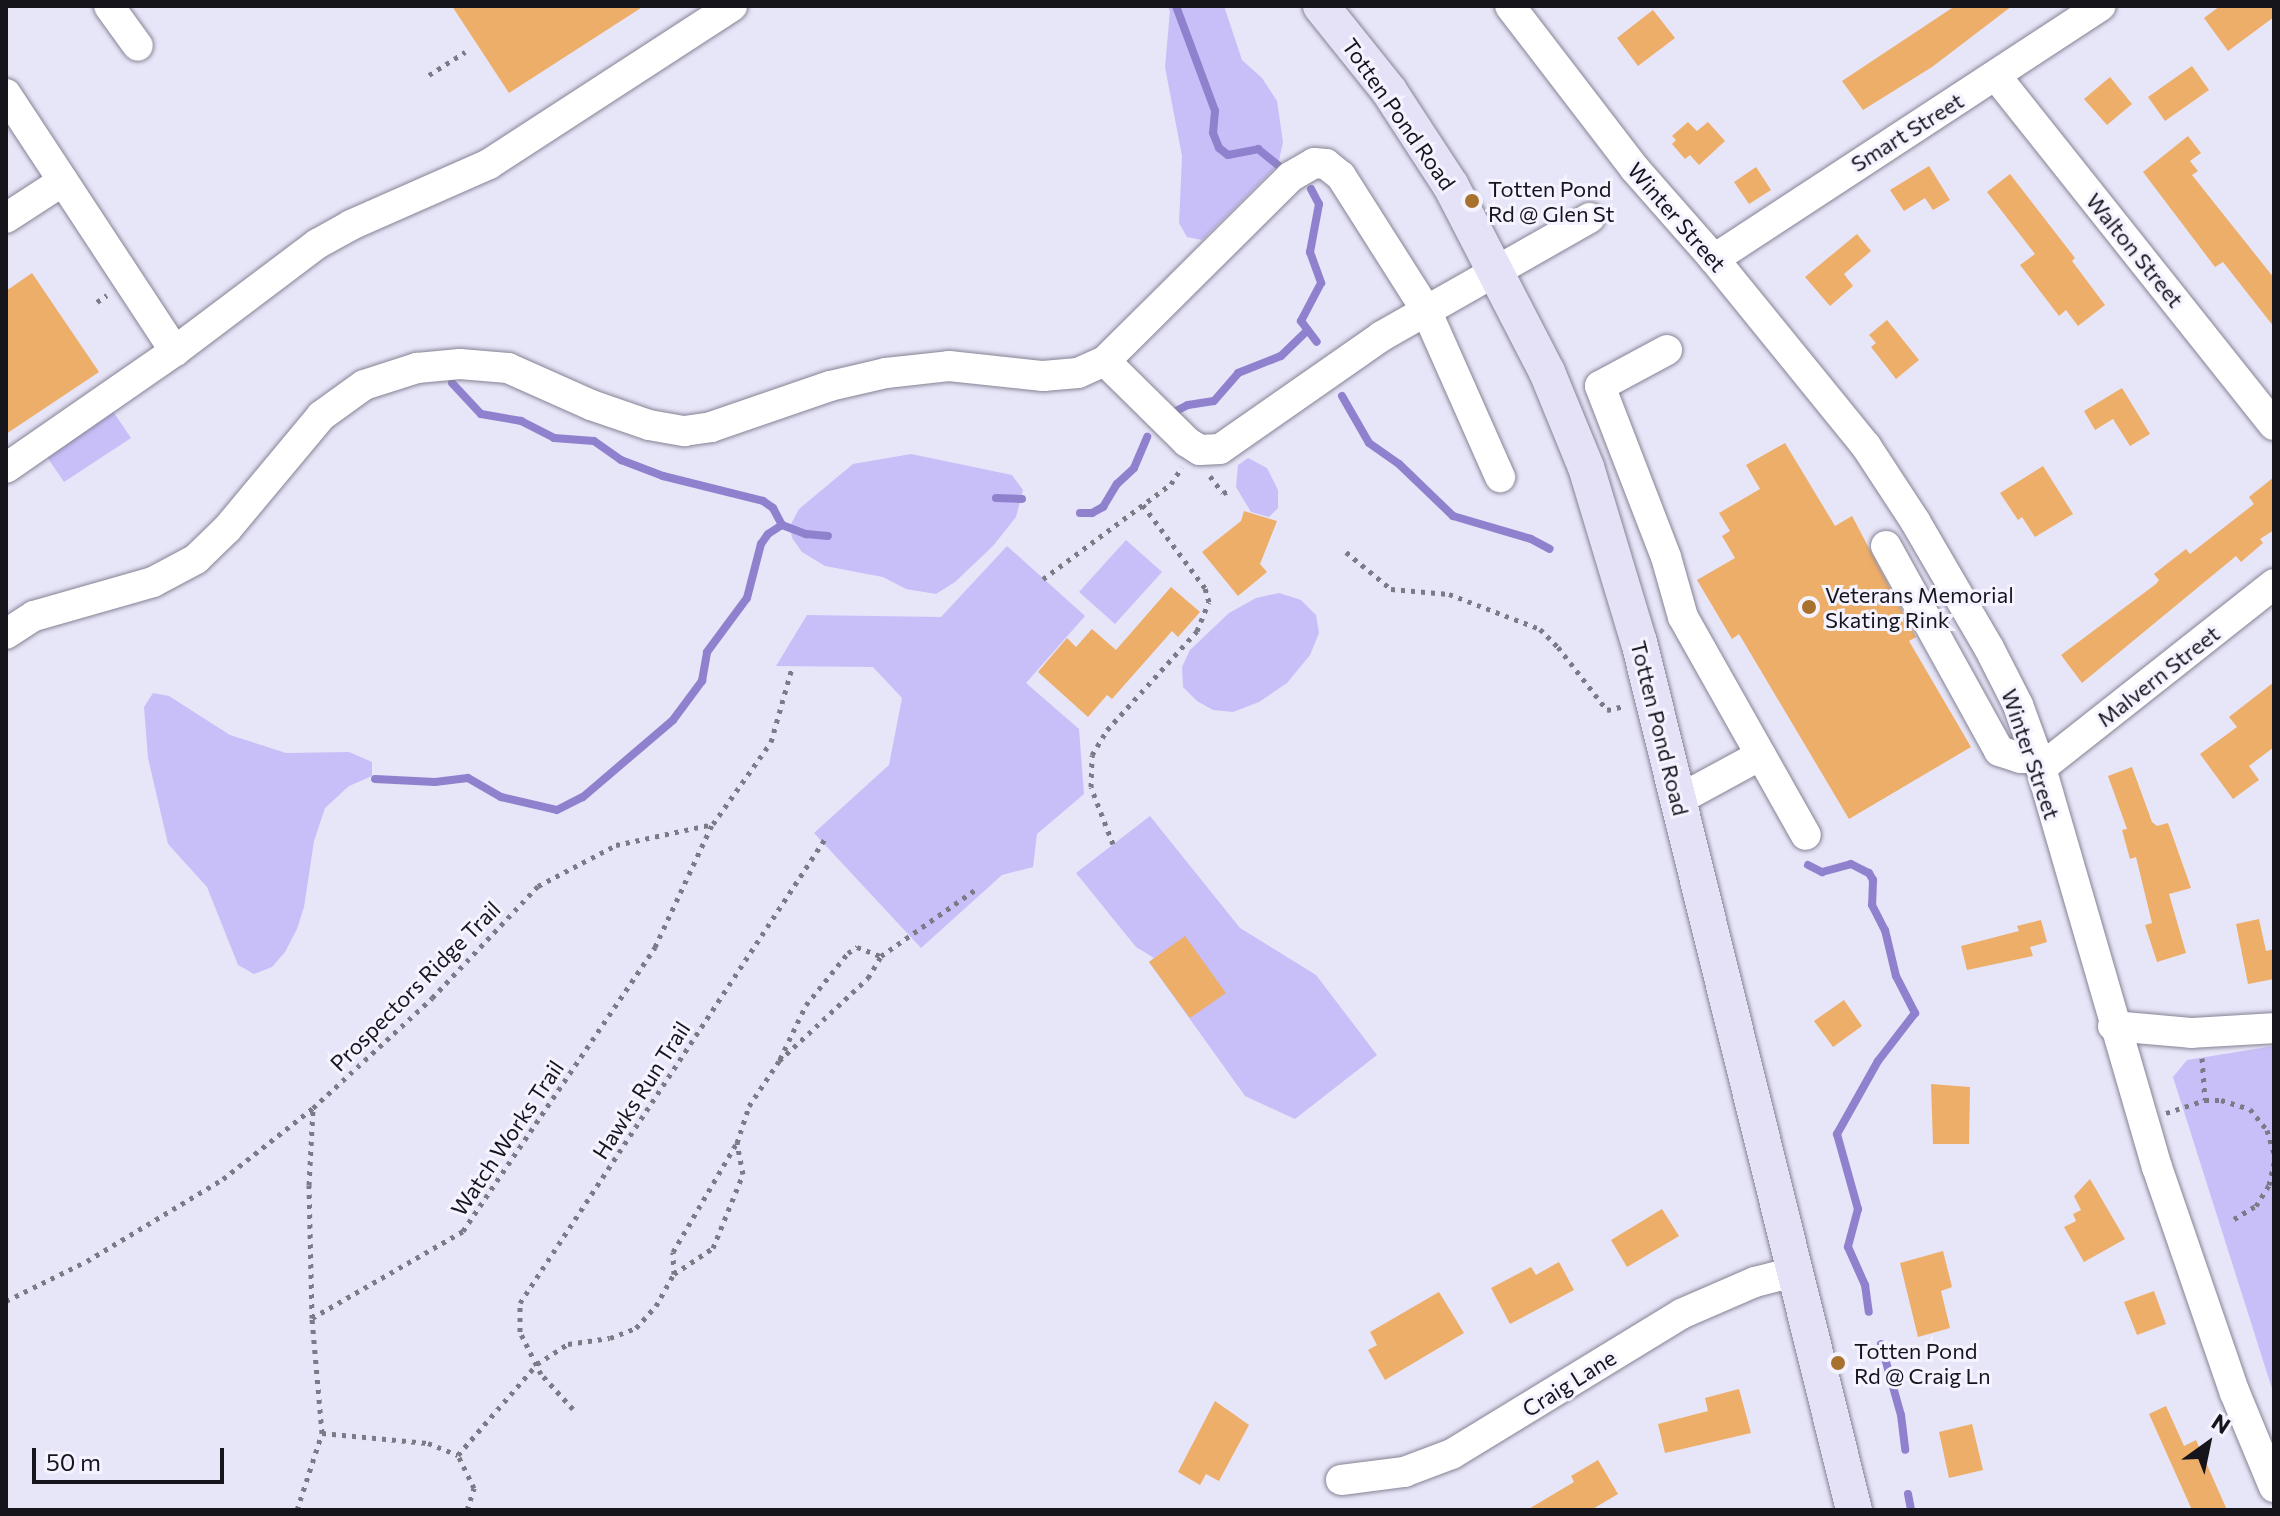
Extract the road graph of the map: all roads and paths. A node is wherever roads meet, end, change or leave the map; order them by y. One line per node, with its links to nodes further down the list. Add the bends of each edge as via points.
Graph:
1 (109, 6): 6 (street)
2 (732, 6): 18 (street, via 489,164 317,244)
3 (1321, 6): 15 (main road, Totten Pond Road, via 1428,148)
4 (2100, 6): 9 (street, Smart Street)
5 (1527, 12): 14 (street, Winter Street, via 1635,169)
6 (138, 46)
7 (465, 52): 8 (path)
8 (429, 75)
9 (1996, 76): 14 (street, Smart Street); 20 (street, Walton Street)
10 (6, 94): 11 (street)
11 (63, 181): 12 (street); 18 (street)
12 (6, 218)
13 (1590, 218): 15 (street)
14 (1714, 259): 35 (street, Winter Street, via 1866,446 1915,521 1989,648)
15 (1497, 271): 16 (street); 33 (main road, Totten Pond Road, via 1586,467)
16 (1426, 310): 19 (street, via 1214,450 1187,442); 19 (street, via 1345,183 1331,167 1314,163 1290,177); 24 (street)
17 (1667, 350): 34 (street, via 1600,386 1666,557 1683,617)
18 (175, 351): 22 (street)
19 (1105, 361): 31 (street, via 1061,376 949,366 886,373 684,431 591,405 508,368 417,368 364,385 321,416 196,559 153,582 34,616)
20 (2274, 425)
21 (1187, 459): 26 (path, via 1171,484)
22 (6, 468)
23 (1208, 474): 25 (path, via 1223,493)
24 (1500, 477)
25 (1232, 490)
26 (1143, 505): 29 (path); 40 (path, via 1205,588 1209,602 1197,631 1107,730 1092,755 1091,787)
27 (1886, 546): 35 (street, via 1999,751)
28 (1346, 552): 33 (path, via 1391,589 1449,594 1540,629 1607,710)
29 (1043, 579)
30 (2274, 584): 35 (street, Malvern Street)
31 (6, 634)
32 (792, 668): 37 (path, via 771,742)
33 (1653, 699): 36 (main road, Totten Pond Road)
34 (1761, 755): 36 (street); 38 (street)
35 (2039, 763): 43 (street, Winter Street)
36 (1678, 800): 54 (main road, Totten Pond Road)
37 (713, 824): 48 (path, Prospectors Ridge Trail, via 616,845 538,886 432,998); 57 (path, Watch Works Trail, via 655,947 463,1231)
38 (1806, 835)
39 (825, 839): 58 (path, Hawks Run Trail, via 520,1303 520,1332)
40 (1113, 844)
41 (975, 890): 42 (path)
42 (881, 956): 46 (path, via 868,978); 46 (path, via 857,947 848,953 806,1005)
43 (2113, 1026): 45 (street); 49 (street, Winter Street)
44 (2274, 1028): 45 (street)
45 (2199, 1033): 47 (path)
46 (779, 1061): 50 (path, via 749,1106)
47 (2205, 1100): 49 (path); 51 (path, via 2250,1109 2267,1130)
48 (313, 1108): 56 (path, Prospectors Ridge Trail, via 223,1179 87,1261); 57 (path)
49 (2142, 1121): 63 (street, Winter Street, via 2235,1393)
50 (737, 1143): 55 (path, via 673,1252); 55 (path, via 743,1174 713,1248)
51 (2274, 1153)
52 (2274, 1163): 53 (path, via 2256,1206)
53 (2234, 1219)
54 (1794, 1272): 62 (street, Craig Lane, via 1755,1282 1681,1314 1452,1454 1404,1472); 66 (main road, Totten Pond Road)
55 (674, 1274): 58 (path, via 636,1328 568,1344)
56 (6, 1301)
57 (312, 1318): 60 (path)
58 (537, 1364): 59 (path, Hawks Run Trail); 61 (path)
59 (573, 1409)
60 (322, 1433): 61 (path, via 428,1443); 64 (path)
61 (458, 1455): 65 (path, via 474,1488)
62 (1341, 1480)
63 (2274, 1487)
64 (297, 1510)
65 (467, 1510)
66 (1854, 1510)

